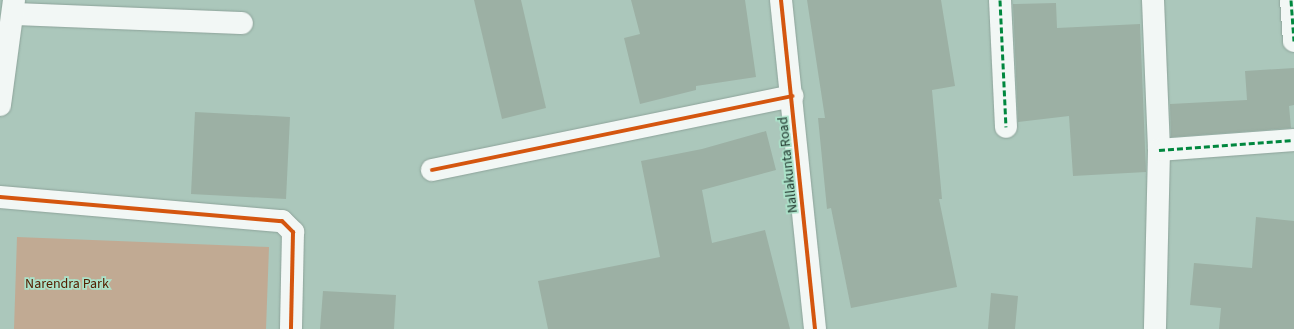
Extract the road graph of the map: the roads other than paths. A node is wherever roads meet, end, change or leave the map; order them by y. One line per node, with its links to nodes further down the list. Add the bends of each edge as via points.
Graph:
1 (781, 0): 8 (street, Nallakunta Road)
2 (1000, 0): 10 (street)
3 (1154, 0): 12 (street)
4 (1291, 0): 7 (street)
5 (14, 7): 6 (street); 9 (street)
6 (242, 23)
7 (1294, 41)
8 (792, 96): 13 (street); 16 (street, Nallakunta Road)
9 (0, 105)
10 (1006, 127)
11 (1294, 140): 12 (street)
12 (1158, 150): 17 (street)
13 (432, 170)
14 (0, 197): 15 (street, via 282,221 291,227 293,232)
15 (291, 329)
16 (815, 329)
17 (1155, 329)

